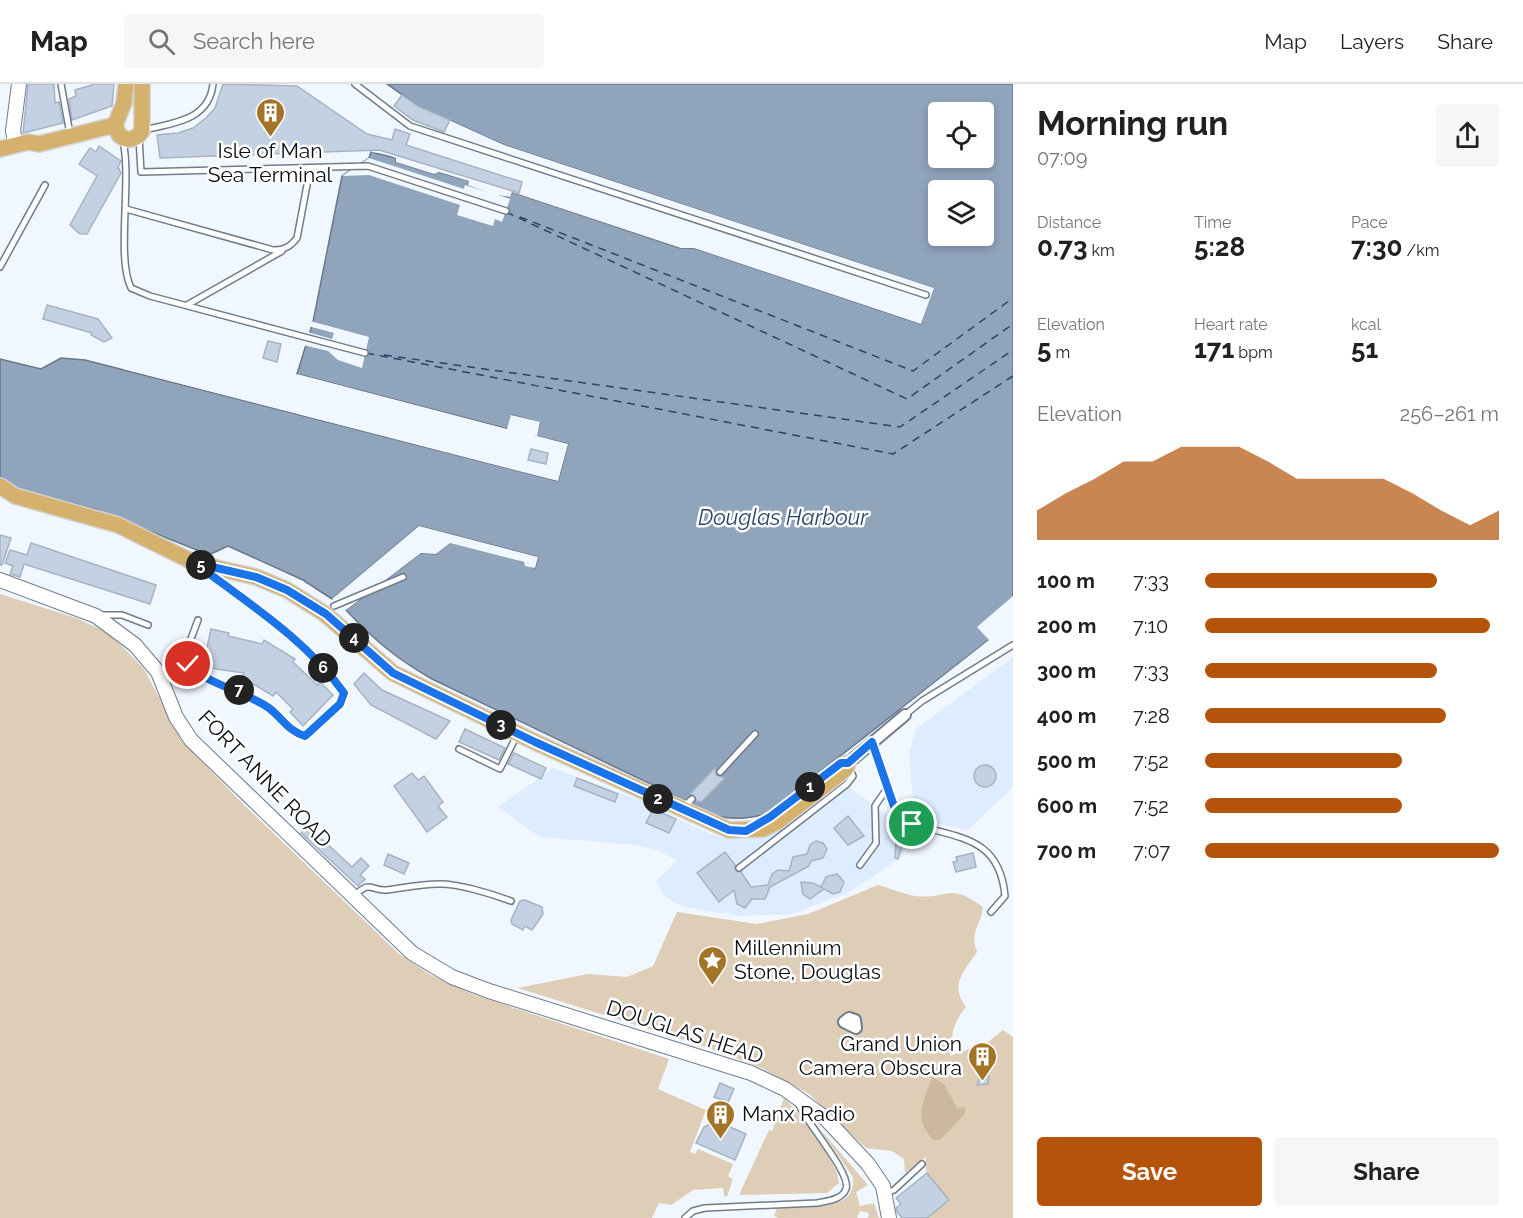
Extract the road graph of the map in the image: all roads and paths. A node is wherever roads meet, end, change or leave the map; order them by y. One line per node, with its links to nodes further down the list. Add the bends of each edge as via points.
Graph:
1 (19, 84): 11 (main road, via 13,131)
2 (62, 84): 9 (lane)
3 (126, 84): 7 (main road)
4 (142, 84): 8 (main road)
5 (213, 84): 8 (lane, via 207,101 188,119 179,124)
6 (355, 84): 20 (lane, via 410,126)
7 (119, 127): 8 (main road, via 134,139); 8 (main road, via 131,112); 9 (main road); 16 (lane, via 127,160)
8 (141, 129): 14 (lane, via 141,172)
9 (70, 134): 10 (main road)
10 (39, 144): 11 (main road); 13 (main road, via 31,151)
11 (16, 145): 12 (main road)
12 (0, 149)
13 (0, 160)
14 (310, 169): 17 (lane, via 368,166); 18 (lane)
15 (45, 185): 19 (lane)
16 (126, 209): 18 (lane, via 273,250); 21 (lane, via 126,268 131,288)
17 (506, 211)
18 (292, 245): 21 (lane)
19 (0, 267)
20 (927, 295)
21 (187, 305): 22 (lane)
22 (365, 353)
23 (0, 486): 24 (main road, via 15,496 118,525)
24 (195, 563): 29 (lane, via 292,638 332,676 344,693 340,704 305,736 293,732 270,709 246,693 195,673 188,664 189,644); 33 (main road, via 256,577 287,590 326,614 393,673)
25 (403, 577): 27 (lane)
26 (0, 580): 28 (main road, FORT ANNE ROAD)
27 (334, 606)
28 (101, 619): 30 (lane, via 122,615); 42 (main road, FORT ANNE ROAD, via 135,645 158,672 176,717 191,740)
29 (198, 620)
30 (148, 625)
31 (1013, 645): 32 (lane)
32 (905, 715): 35 (street)
33 (518, 734): 36 (lane, via 501,769); 37 (main road, via 687,804 729,830 763,829 777,822 846,769)
34 (755, 734): 38 (lane)
35 (872, 742): 37 (street); 39 (lane)
36 (459, 749)
37 (848, 763): 41 (lane, via 853,776 847,784)
38 (720, 772)
39 (888, 787): 40 (lane, via 876,806 876,843); 44 (lane, via 898,818 972,841 987,850 998,867 1005,896)
40 (860, 865)
41 (739, 868)
42 (352, 897): 43 (lane, via 373,886 388,890 440,883); 45 (main road, FORT ANNE ROAD)
43 (510, 901)
44 (991, 912)
45 (412, 953): 46 (main road, DOUGLAS HEAD, via 452,977 489,991 751,1073)
46 (797, 1098): 48 (main road, DOUGLAS HEAD, via 825,1118 868,1164); 49 (lane, via 847,1181 842,1195 818,1203 705,1208)
47 (922, 1164): 48 (lane)
48 (886, 1193): 50 (main road, DOUGLAS HEAD)
49 (685, 1218)
50 (889, 1218)

